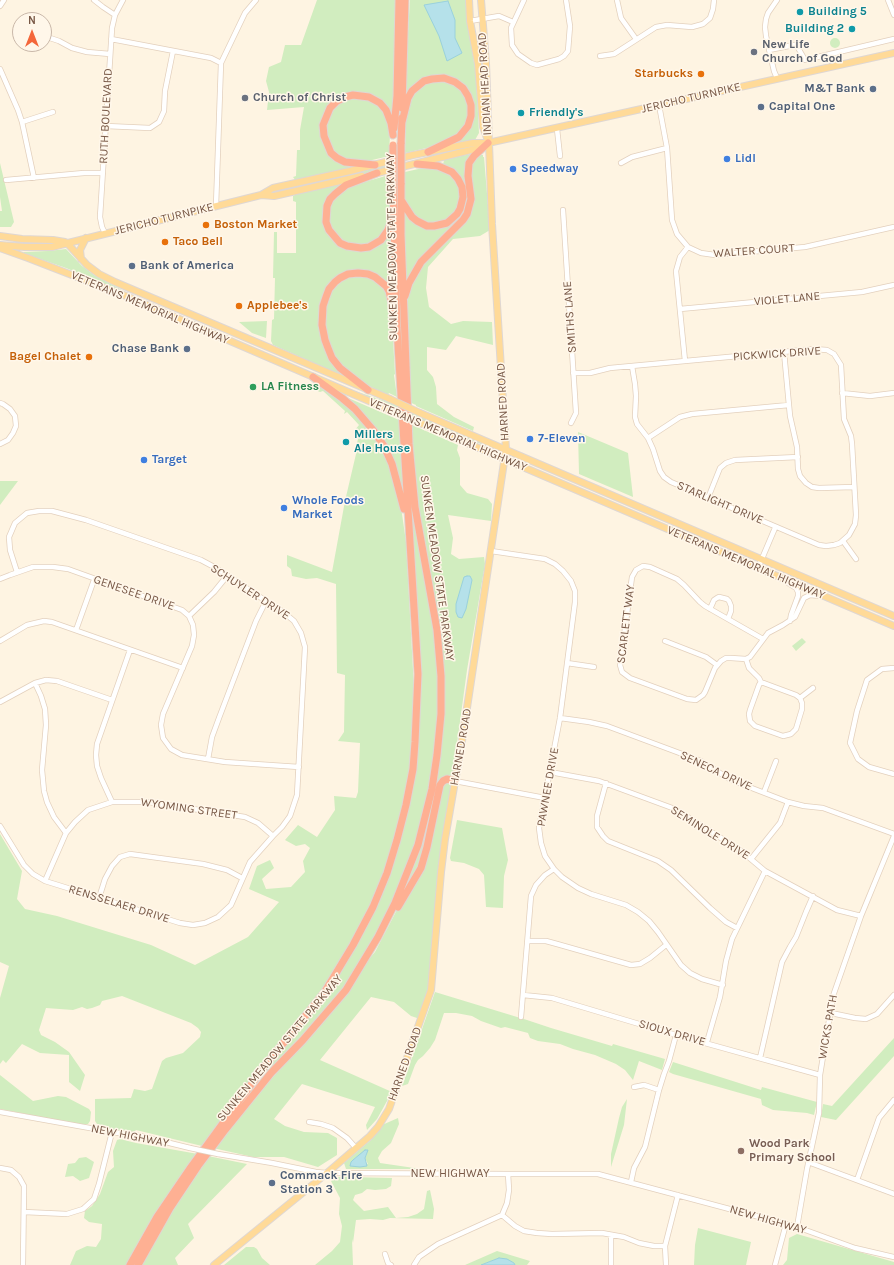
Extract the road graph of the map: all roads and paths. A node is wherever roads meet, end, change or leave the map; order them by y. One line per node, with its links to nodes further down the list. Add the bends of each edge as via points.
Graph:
1 (4, 0): 14 (street)
2 (94, 0): 15 (street)
3 (123, 0): 15 (street, RUTH BOULEVARD)
4 (256, 0): 29 (street, via 245,13)
5 (469, 0): 18 (main road, INDIAN HEAD ROAD)
6 (481, 0): 17 (main road, INDIAN HEAD ROAD)
7 (524, 0): 19 (street)
8 (566, 0): 19 (street, via 570,26 569,46 559,59 537,65 518,54 512,45)
9 (617, 0): 22 (street, via 621,18)
10 (714, 0): 22 (street, via 710,18 703,24 692,27 656,27)
11 (776, 0): 24 (street, via 766,19)
12 (888, 0): 16 (street)
13 (404, 1): 35 (highway, SUNKEN MEADOW STATE PARKWAY); 38 (highway, SUNKEN MEADOW STATE PARKWAY)
14 (0, 6)
15 (115, 14): 21 (street, RUTH BOULEVARD)
16 (894, 15)
17 (482, 18): 18 (street); 19 (street, via 499,16); 39 (main road, INDIAN HEAD ROAD)
18 (470, 21): 39 (main road, INDIAN HEAD ROAD, via 478,64 483,126)
19 (513, 22)
20 (52, 39): 27 (street, via 87,52)
21 (112, 39): 25 (street); 27 (street, RUTH BOULEVARD)
22 (636, 39): 28 (street, via 614,54)
23 (894, 40): 24 (street, via 805,60 794,45)
24 (769, 50): 31 (street)
25 (173, 51): 29 (street, via 211,58); 36 (street, via 164,111 159,122 150,128)
26 (894, 53): 31 (main road, JERICHO TURNPIKE)
27 (110, 54): 36 (street, RUTH BOULEVARD)
28 (600, 56)
29 (221, 63): 53 (street)
30 (0, 69): 34 (street)
31 (777, 78): 32 (main road, JERICHO TURNPIKE)
32 (659, 105): 37 (main road, JERICHO TURNPIKE); 40 (street)
33 (53, 112): 34 (street)
34 (22, 122): 48 (street)
35 (402, 122): 41 (highway, via 408,98 424,81 444,78 463,88 471,105 468,126 459,137); 50 (highway, SUNKEN MEADOW STATE PARKWAY, bridge)
36 (106, 126): 46 (street, RUTH BOULEVARD)
37 (557, 128): 39 (main road, JERICHO TURNPIKE); 42 (street)
38 (393, 135): 45 (highway, via 386,110 369,97 345,97 330,108 323,125 324,136 332,153 345,162); 50 (highway, SUNKEN MEADOW STATE PARKWAY, bridge)
39 (488, 144): 41 (main road, JERICHO TURNPIKE, via 473,143); 44 (main road, JERICHO TURNPIKE); 68 (highway, via 469,163 471,199 467,214 421,262 409,283); 84 (main road, HARNED ROAD)
40 (667, 148): 43 (street, via 632,157); 64 (street, via 672,220 676,234)
41 (428, 152): 45 (main road, JERICHO TURNPIKE)
42 (560, 156)
43 (621, 163)
44 (417, 164): 47 (main road, JERICHO TURNPIKE); 52 (highway, via 443,167 452,172 462,187 460,209 447,223 427,226 412,217)
45 (375, 165): 51 (main road, JERICHO TURNPIKE, via 273,188)
46 (103, 173): 48 (street); 57 (street, RUTH BOULEVARD, via 100,217)
47 (377, 173): 51 (main road, JERICHO TURNPIKE, via 274,196); 55 (highway, via 346,185 330,199 326,222 329,230 340,243 347,246 369,247 381,240)
48 (34, 178): 49 (street)
49 (6, 180)
50 (397, 184): 52 (highway, SUNKEN MEADOW STATE PARKWAY); 55 (highway, SUNKEN MEADOW STATE PARKWAY)
51 (261, 195): 53 (main road, JERICHO TURNPIKE)
52 (401, 200): 68 (highway, SUNKEN MEADOW STATE PARKWAY)
53 (216, 206): 57 (main road, JERICHO TURNPIKE)
54 (563, 210): 74 (street, SMITHS LANE)
55 (395, 213): 70 (highway, SUNKEN MEADOW STATE PARKWAY)
56 (894, 227): 64 (street, WALTER COURT, via 804,247 715,255 701,253)
57 (105, 233): 59 (main road, JERICHO TURNPIKE)
58 (0, 236): 60 (main road, JERICHO TURNPIKE)
59 (86, 238): 62 (main road, JERICHO TURNPIKE); 66 (main road, via 80,250)
60 (22, 239): 61 (main road); 62 (main road, JERICHO TURNPIKE)
61 (0, 241)
62 (66, 243): 63 (main road, JERICHO TURNPIKE, via 52,247); 66 (main road, VETERANS MEMORIAL HIGHWAY)
63 (0, 244)
64 (688, 247): 69 (street, via 680,257 676,271)
65 (0, 248): 75 (main road, VETERANS MEMORIAL HIGHWAY, via 142,303)
66 (82, 260): 76 (main road, VETERANS MEMORIAL HIGHWAY, via 93,270 115,282)
67 (894, 285): 69 (street, VIOLET LANE, via 848,294)
68 (403, 308): 150 (highway, SUNKEN MEADOW STATE PARKWAY, via 408,444 415,507 437,630 441,714 432,789 418,845)
69 (680, 308): 72 (street)
70 (397, 328): 76 (highway, via 389,291 375,277 368,274 348,274 329,289 322,317 325,340 332,358 340,368); 89 (highway, SUNKEN MEADOW STATE PARKWAY)
71 (784, 352): 72 (street, PICKWICK DRIVE); 77 (street, PICKWICK DRIVE, via 822,349 834,354 841,365); 80 (street)
72 (685, 361): 73 (street, PICKWICK DRIVE)
73 (632, 366): 74 (street, PICKWICK DRIVE); 82 (street, STARLIGHT DRIVE, via 636,396 635,417)
74 (573, 373): 81 (street, SMITHS LANE, via 576,414)
75 (313, 377): 86 (main road, VETERANS MEMORIAL HIGHWAY, bridge); 89 (highway, via 355,409 384,446 392,464)
76 (368, 390): 84 (main road, VETERANS MEMORIAL HIGHWAY, bridge)
77 (842, 393): 78 (street, via 870,396); 87 (street, PICKWICK DRIVE, via 844,419 851,436)
78 (894, 393)
79 (0, 403): 83 (street, via 10,409 15,416 16,426 8,440)
80 (789, 405): 82 (street, via 692,414 680,417); 85 (street)
81 (571, 423)
82 (648, 438): 88 (street, STARLIGHT DRIVE, via 664,477)
83 (0, 444)
84 (506, 449): 86 (main road, HARNED ROAD); 93 (main road, VETERANS MEMORIAL HIGHWAY)
85 (798, 458): 87 (street, via 800,476 812,487); 88 (street, via 734,460 726,463 720,468)
86 (505, 459): 92 (main road, HARNED ROAD); 95 (main road, VETERANS MEMORIAL HIGHWAY)
87 (854, 487): 91 (street, PICKWICK DRIVE, via 855,524)
88 (708, 498): 90 (street, STARLIGHT DRIVE)
89 (408, 528): 187 (highway, SUNKEN MEADOW STATE PARKWAY, via 418,674 416,742 406,805 387,873 373,907 324,993 264,1067 190,1167 157,1216)
90 (776, 528): 91 (street, STARLIGHT DRIVE, via 819,545 834,545); 93 (street)
91 (843, 540): 94 (street)
92 (491, 551): 115 (street, PAWNEE DRIVE, via 545,560 555,564 571,581 575,602); 132 (main road, HARNED ROAD)
93 (762, 559): 95 (street); 105 (main road, VETERANS MEMORIAL HIGHWAY)
94 (856, 559)
95 (758, 568): 98 (main road, VETERANS MEMORIAL HIGHWAY)
96 (17, 572): 97 (street, SCHUYLER DRIVE, via 9,537 15,523 27,513 52,511 71,515 200,560); 99 (street, GENESEE DRIVE); 100 (street, GENESEE DRIVE, via 33,567 53,567 68,569)
97 (227, 576): 102 (street, SCHUYLER DRIVE); 104 (street)
98 (777, 576): 101 (main road, VETERANS MEMORIAL HIGHWAY); 107 (street, via 798,592)
99 (0, 580)
100 (94, 580): 104 (street, GENESEE DRIVE, via 182,610); 109 (street)
101 (826, 597): 107 (street, via 806,596 795,617); 108 (main road, VETERANS MEMORIAL HIGHWAY)
102 (266, 601): 127 (street, via 253,627 212,737); 129 (street, SCHUYLER DRIVE, via 294,621 305,647)
103 (710, 609): 106 (street, SCARLETT WAY); 106 (street, via 717,598 727,599 731,606); 116 (street, SCARLETT WAY, via 677,579 650,567 643,566 636,570 632,577 620,666 622,672 630,678 692,700 700,698 705,692)
104 (189, 616): 118 (street, GENESEE DRIVE, via 194,635)
105 (894, 616)
106 (728, 620): 110 (street, SCARLETT WAY)
107 (790, 621): 110 (street, via 772,630)
108 (894, 626)
109 (76, 630): 111 (street, via 44,621 27,625); 113 (street)
110 (763, 639): 114 (street)
111 (0, 641)
112 (665, 641): 116 (street, via 706,657)
113 (130, 650): 118 (street); 124 (street)
114 (746, 659): 116 (street, via 726,658); 120 (street, via 749,668)
115 (567, 663): 117 (street); 126 (street, PAWNEE DRIVE)
116 (716, 665)
117 (594, 667)
118 (183, 668): 127 (street, GENESEE DRIVE, via 163,714 163,738 171,749)
119 (894, 668): 131 (street, via 882,669 867,680 850,743 858,759 869,767)
120 (761, 682): 123 (street); 123 (street, via 749,714 750,721 755,726 783,736 791,734 796,729 802,709)
121 (35, 683): 124 (street, via 57,681); 125 (street); 139 (street, via 45,709 42,770 44,791 54,816)
122 (813, 688): 123 (street)
123 (800, 698)
124 (112, 700): 136 (street, via 97,744 96,755 101,778)
125 (0, 702)
126 (560, 718): 130 (street, PAWNEE DRIVE); 134 (street, SENECA DRIVE, via 607,726 700,761 731,780)
127 (208, 759): 129 (street, GENESEE DRIVE)
128 (776, 761): 134 (street)
129 (299, 767): 141 (street, SCHUYLER DRIVE, via 297,795 290,816)
130 (550, 772): 133 (street, SEMINOLE DRIVE); 135 (street, PAWNEE DRIVE)
131 (894, 774)
132 (456, 781): 135 (street); 150 (highway, via 447,779 440,785 421,868); 169 (main road, HARNED ROAD, via 441,872 432,990 389,1109 378,1127)
133 (606, 783): 142 (street, SEMINOLE DRIVE, via 675,809); 151 (street, via 597,816 597,827 603,836 608,841 658,861 726,922)
134 (764, 792): 137 (street, SENECA DRIVE)
135 (545, 798): 143 (street, PAWNEE DRIVE, via 539,828 545,856)
136 (112, 802): 139 (street, WYOMING STREET, via 88,810); 141 (street, WYOMING STREET, via 148,802 245,817 258,823)
137 (788, 802): 140 (street, SENECA DRIVE, via 823,808); 142 (street, via 780,822)
138 (0, 826): 146 (street, RENSSELAER DRIVE, via 24,865)
139 (66, 833): 146 (street, WYOMING STREET)
140 (894, 835): 149 (street, WICKS PATH)
141 (273, 836): 145 (street, SCHUYLER DRIVE, via 250,862)
142 (751, 859): 144 (street, SEMINOLE DRIVE)
143 (554, 869): 152 (street, via 536,885 531,896); 153 (street, PAWNEE DRIVE, via 578,888 626,905 638,912)
144 (765, 870): 147 (street, SEMINOLE DRIVE); 151 (street)
145 (242, 878): 148 (street, RENSSELAER DRIVE, via 231,905 218,917 193,925); 148 (street, via 227,870 203,864 130,854 120,857 112,866)
146 (45, 881): 148 (street, RENSSELAER DRIVE)
147 (813, 896): 149 (street, SEMINOLE DRIVE, via 837,910); 161 (street, via 796,937 782,962)
148 (99, 898)
149 (861, 916): 157 (street, WICKS PATH, via 833,996)
150 (383, 928): 188 (highway, SUNKEN MEADOW STATE PARKWAY, via 346,990 271,1073 224,1130 170,1208)
151 (737, 928): 154 (street, via 728,950)
152 (528, 941): 153 (street, via 546,941 631,965 640,964); 155 (street)
153 (666, 945): 154 (street, PAWNEE DRIVE, via 681,966 690,973)
154 (722, 985): 160 (street)
155 (523, 994): 158 (street); 159 (street, SIOUX DRIVE, via 552,998)
156 (894, 995): 157 (street, via 877,1014 866,1019)
157 (831, 1013): 162 (street, WICKS PATH)
158 (521, 1017)
159 (676, 1035): 160 (street, SIOUX DRIVE); 164 (street)
160 (706, 1042): 161 (street, SIOUX DRIVE)
161 (760, 1058): 162 (street, SIOUX DRIVE)
162 (820, 1075): 170 (street, WICKS PATH, via 819,1113)
163 (634, 1086): 164 (street, via 644,1085)
164 (659, 1090): 175 (street, via 645,1147 634,1168)
165 (894, 1100): 174 (street, via 879,1118)
166 (0, 1112): 168 (street, NEW HIGHWAY)
167 (309, 1122): 169 (street, via 334,1128)
168 (112, 1132): 172 (street, NEW HIGHWAY, bridge); 178 (street, via 94,1198 83,1209 67,1214)
169 (356, 1148): 172 (main road, HARNED ROAD)
170 (808, 1162): 174 (street); 181 (street, WICKS PATH)
171 (0, 1168): 178 (street, via 11,1170 24,1186)
172 (327, 1173): 173 (street, NEW HIGHWAY); 189 (main road, HARNED ROAD)
173 (508, 1174): 175 (street, NEW HIGHWAY, via 598,1174); 179 (street, via 509,1190)
174 (857, 1180): 176 (street)
175 (631, 1182): 177 (street, NEW HIGHWAY)
176 (894, 1194)
177 (678, 1196): 180 (street, NEW HIGHWAY); 183 (street)
178 (24, 1212): 186 (street)
179 (502, 1215): 182 (street, via 524,1231); 191 (street, via 438,1244 419,1257)
180 (786, 1224): 181 (street, NEW HIGHWAY); 194 (street)
181 (797, 1226): 185 (street, NEW HIGHWAY, via 855,1248)
182 (611, 1235): 183 (street, via 639,1243); 192 (street)
183 (665, 1246): 193 (street)
184 (385, 1254): 190 (street)
185 (894, 1257)
186 (23, 1265)
187 (130, 1265)
188 (138, 1265)
189 (214, 1265)
190 (391, 1265)
191 (414, 1265)
192 (611, 1265)
193 (666, 1265)
194 (775, 1265)

